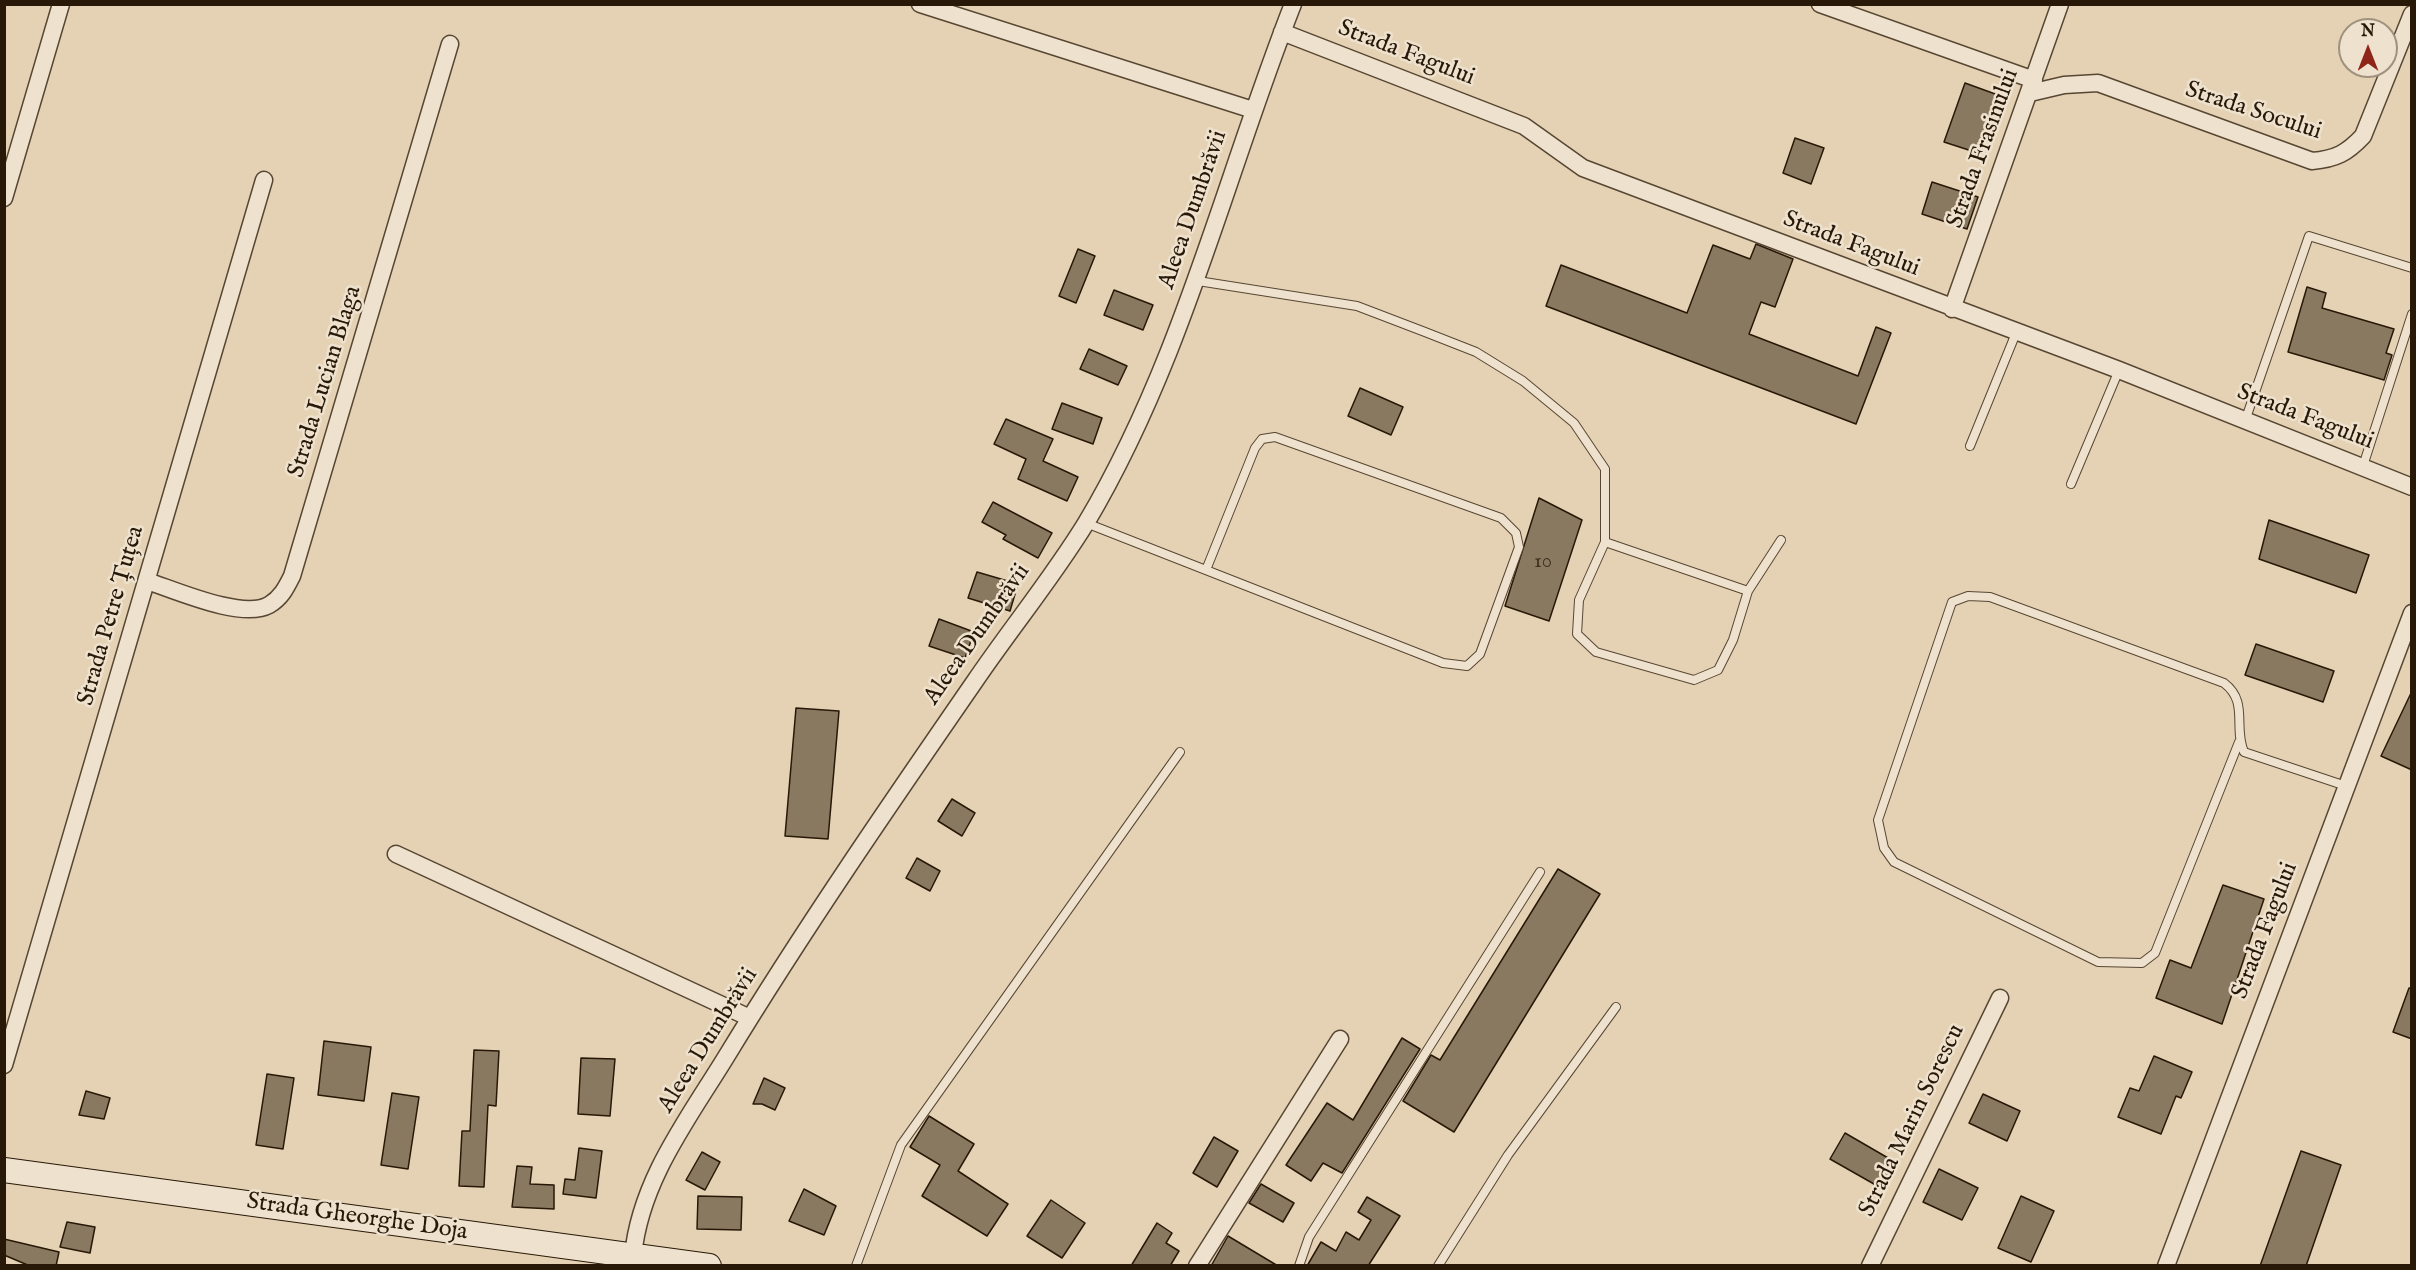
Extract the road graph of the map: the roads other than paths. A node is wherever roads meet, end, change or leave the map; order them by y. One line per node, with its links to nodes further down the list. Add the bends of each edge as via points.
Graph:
1 (61, 4): 12 (street)
2 (920, 4): 10 (street)
3 (1293, 4): 7 (street, Aleea Dumbrăvii)
4 (1820, 4): 9 (street)
5 (2060, 4): 9 (street, Strada Frasinului)
6 (2412, 14): 9 (street, Strada Socului, via 2363,136 2348,152 2333,160 2312,161 2098,83)
7 (1282, 32): 10 (street, Aleea Dumbrăvii); 15 (street, Strada Fagului, via 1524,126 1583,168)
8 (450, 45): 28 (street, Strada Lucian Blaga, via 292,576 282,595 267,606 249,609 230,607)
9 (2032, 87): 15 (street, Strada Frasinului)
10 (1253, 110): 14 (street, Aleea Dumbrăvii)
11 (264, 180): 28 (street, Strada Petre Țuțea)
12 (4, 198)
13 (2412, 268): 19 (lane, via 2309,236)
14 (1198, 281): 24 (street, Aleea Dumbrăvii, via 1145,405); 26 (lane, via 1357,306 1476,352 1523,381 1574,423 1605,469)
15 (1952, 309): 17 (street, Strada Fagului)
16 (2412, 314): 21 (lane)
17 (2016, 333): 18 (street, Strada Fagului); 20 (lane)
18 (2119, 370): 19 (street, Strada Fagului); 22 (lane)
19 (2245, 421): 21 (street, Strada Fagului)
20 (1970, 446)
21 (2363, 466): 23 (street, Strada Fagului)
22 (2071, 484)
23 (2412, 487)
24 (1086, 524): 27 (lane); 38 (street, Aleea Dumbrăvii, via 974,682)
25 (1781, 540): 29 (lane)
26 (1605, 542): 29 (lane); 29 (lane, via 1579,600 1577,634 1596,652 1694,680 1718,670)
27 (1206, 570): 27 (lane, via 1443,663 1467,666 1480,654 1519,547 1516,532 1501,518 1275,437 1262,439 1255,448)
28 (147, 581): 40 (street, Strada Petre Țuțea)
29 (1748, 591)
30 (2412, 613): 33 (street, Strada Fagului)
31 (2240, 742): 31 (lane, via 2241,710 2234,690 2224,683 1990,597 1968,596 1952,602 1878,820 1884,848 1894,862 2098,962 2142,963 2155,953); 33 (lane, via 2244,752)
32 (1180, 752): 44 (lane, via 901,1145)
33 (2346, 786): 49 (street, Strada Fagului)
34 (396, 854): 38 (street)
35 (1540, 872): 46 (lane, via 1309,1237)
36 (2000, 998): 48 (street, Strada Marin Sorescu)
37 (1616, 1007): 47 (lane, via 1508,1155)
38 (750, 1018): 42 (street, Aleea Dumbrăvii, via 653,1180 639,1213)
39 (1340, 1039): 45 (street)
40 (4, 1065)
41 (4, 1170): 42 (main road, Strada Gheorghe Doja)
42 (633, 1256): 43 (main road, Strada Gheorghe Doja)
43 (709, 1266)
44 (856, 1266)
45 (1197, 1266)
46 (1299, 1266)
47 (1438, 1266)
48 (1870, 1266)
49 (2166, 1266)

